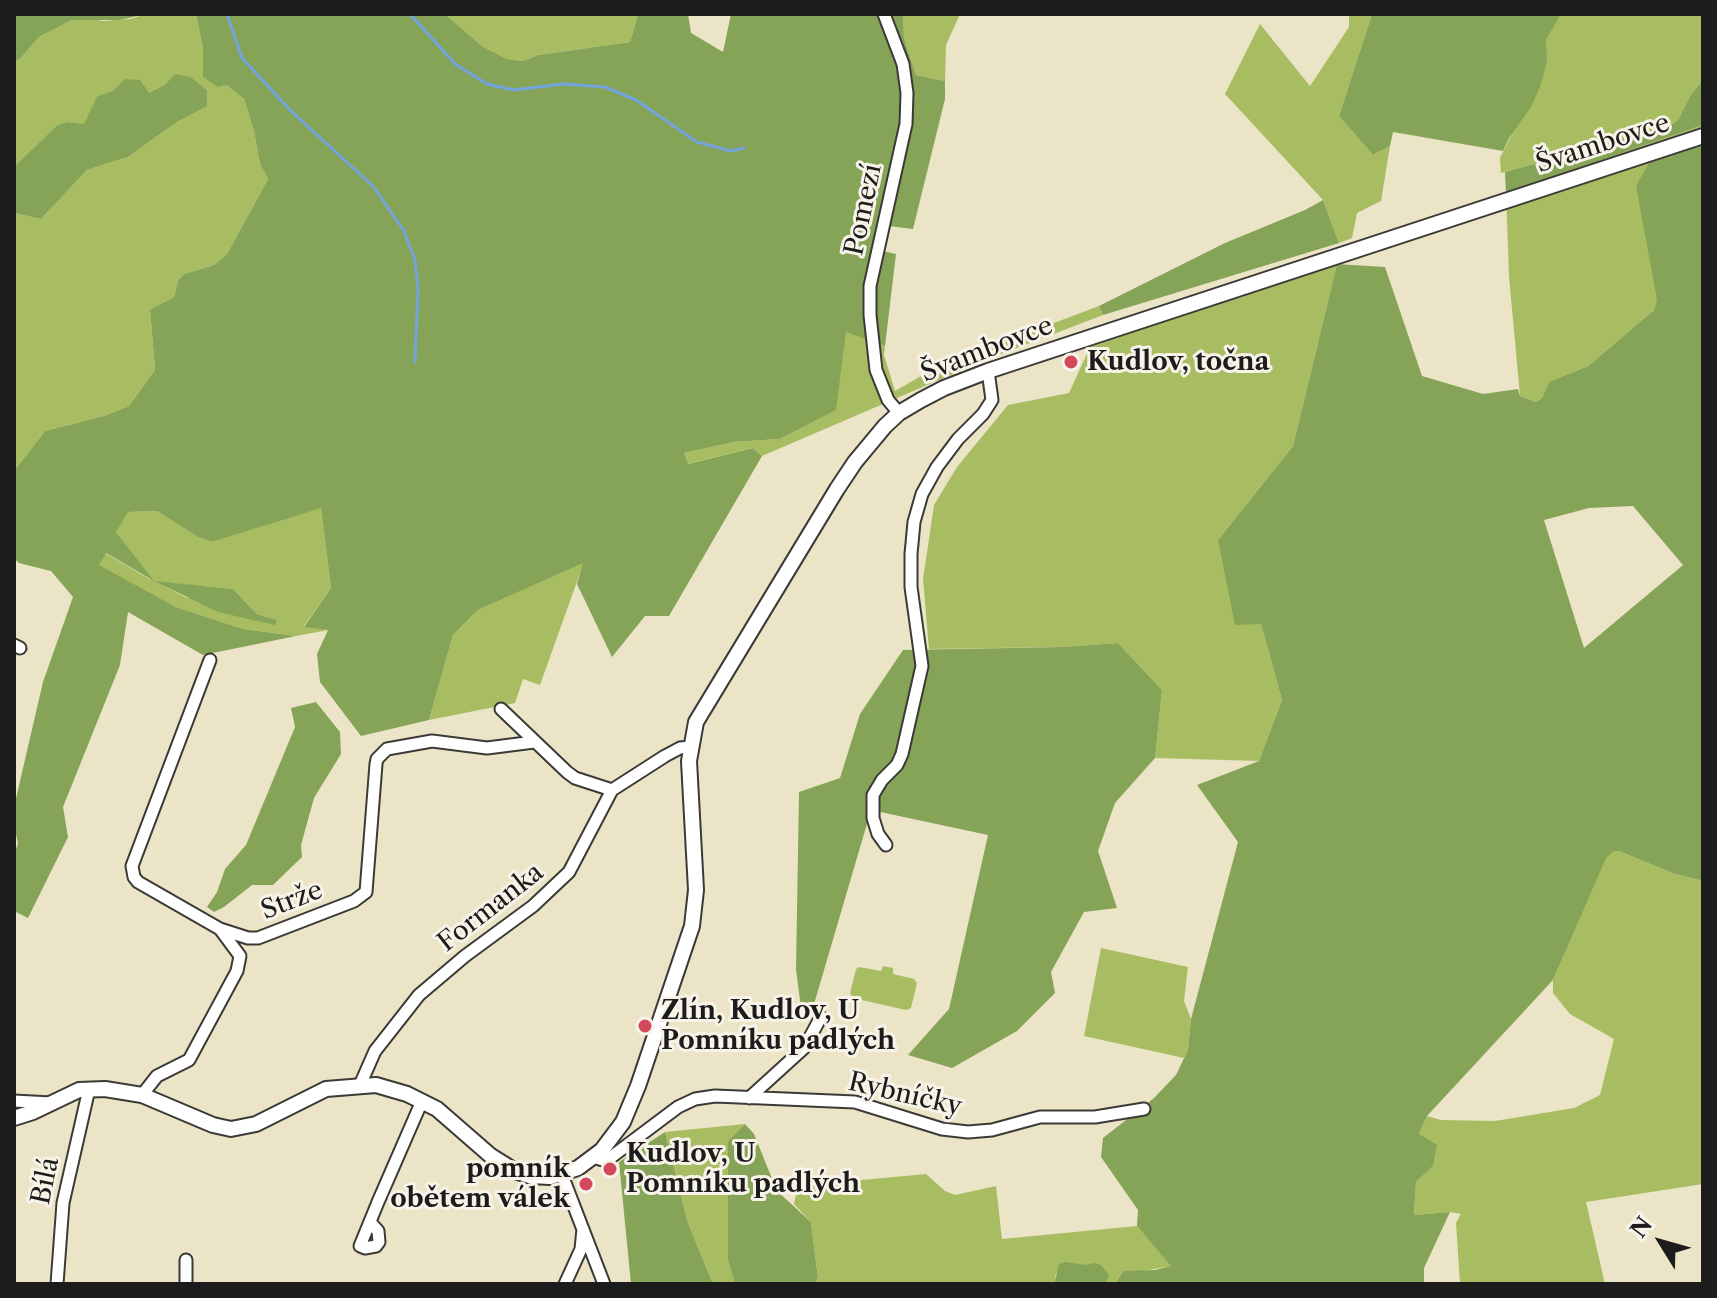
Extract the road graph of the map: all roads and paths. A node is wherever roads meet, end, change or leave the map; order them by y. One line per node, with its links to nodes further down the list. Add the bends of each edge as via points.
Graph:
1 (884, 14): 4 (street, Pomezí, via 903,64 906,124 870,286 870,315 876,370)
2 (1703, 136): 3 (street, Švambovce)
3 (988, 371): 4 (street, Švambovce); 10 (street, via 992,400 937,467 914,522 911,587 922,666 902,754 873,795 873,818)
4 (899, 413): 8 (street, Švambovce, via 855,462 780,580 701,712)
5 (210, 660): 11 (street, Strže, via 132,866 138,882)
6 (501, 709): 7 (street)
7 (534, 742): 9 (street, via 575,778); 11 (street, Strže, via 487,748 432,741 387,749 376,764 368,884 361,897 252,939)
8 (690, 747): 9 (street, via 665,756); 22 (street, Švambovce, via 692,926 623,1122)
9 (612, 790): 13 (street, Formanka, via 563,879 419,995 375,1051)
10 (886, 845)
11 (220, 929): 15 (street, via 240,956 237,971 189,1060 163,1071)
12 (821, 1017): 16 (street, via 804,1048)
13 (360, 1085): 15 (street, via 317,1092 256,1124 231,1129); 18 (street)
14 (89, 1089): 15 (street); 19 (street); 27 (street, Bílá, via 63,1203)
15 (142, 1095)
16 (749, 1098): 20 (street, Rybníčky, via 855,1102 968,1132 1040,1117 1095,1117); 22 (street, Rybníčky, via 695,1099 662,1117 606,1161)
17 (14, 1101): 19 (street)
18 (422, 1101): 23 (street, via 515,1171); 24 (street)
19 (52, 1103): 21 (street)
20 (1144, 1109)
21 (14, 1118)
22 (593, 1157): 23 (street, Švambovce)
23 (562, 1175): 25 (street)
24 (370, 1222)
25 (582, 1225): 29 (street, via 581,1249); 30 (street)
26 (186, 1260): 28 (street)
27 (57, 1284)
28 (186, 1284)
29 (565, 1284)
30 (604, 1284)

